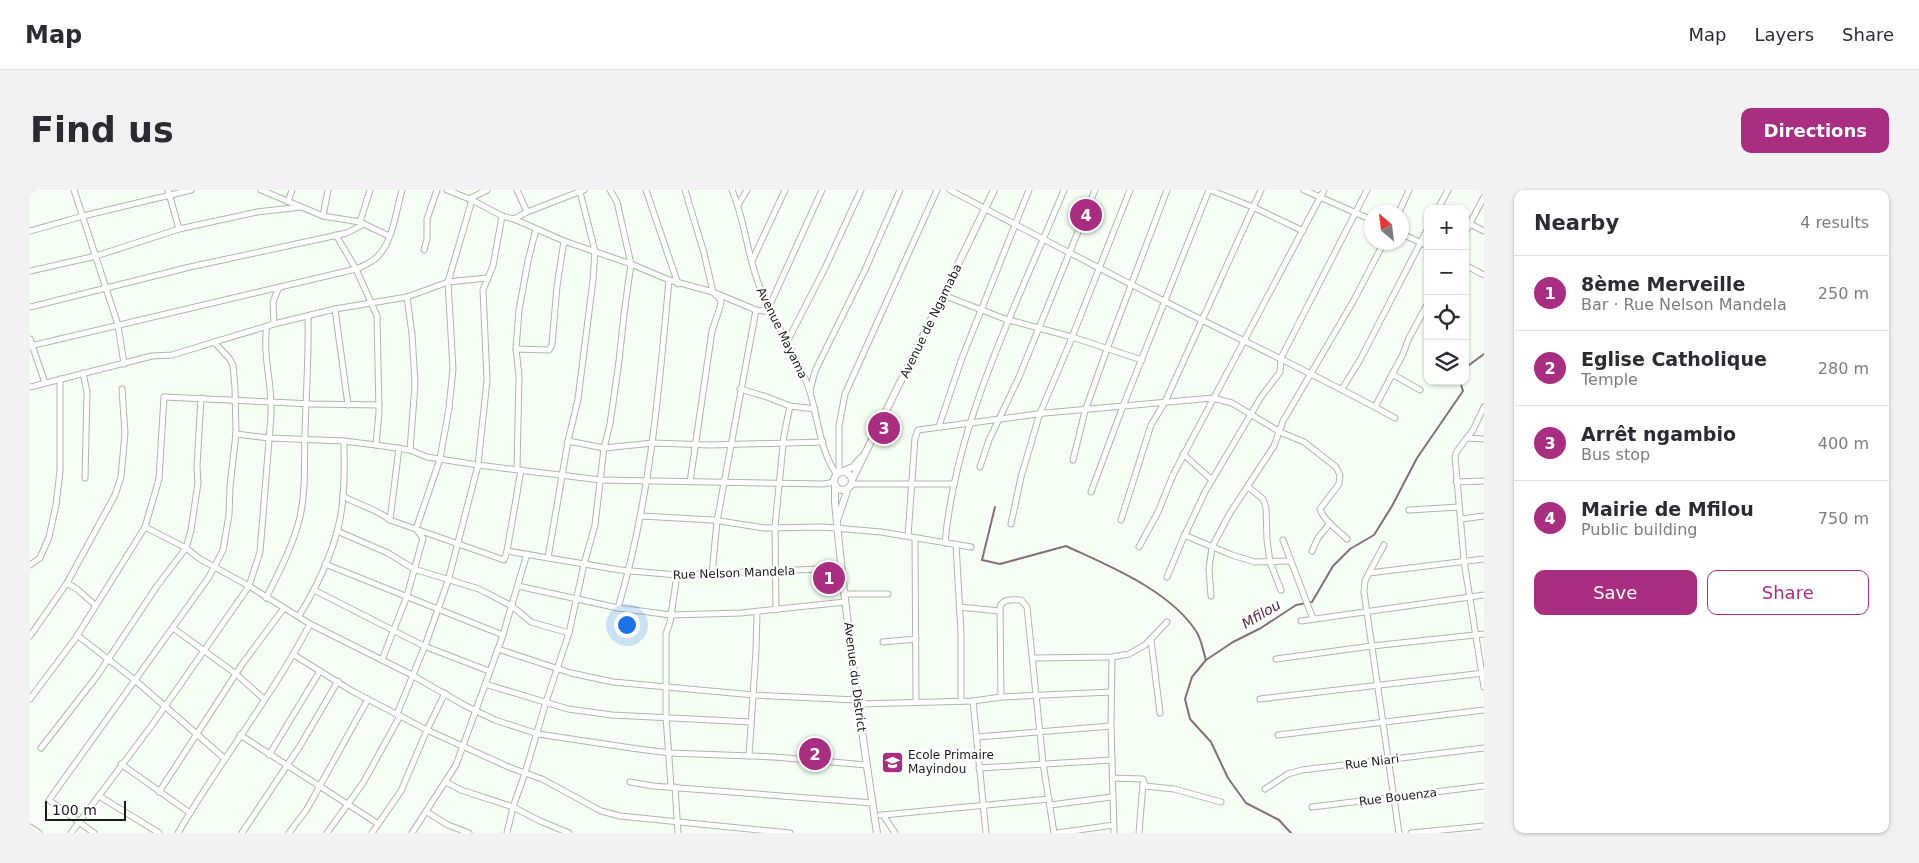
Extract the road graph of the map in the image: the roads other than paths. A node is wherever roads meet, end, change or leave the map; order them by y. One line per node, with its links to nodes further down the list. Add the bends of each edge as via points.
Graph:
1 (74, 190): 50 (street)
2 (190, 190): 37 (street)
3 (261, 190): 41 (street)
4 (292, 190): 41 (street)
5 (328, 190): 51 (street)
6 (370, 190): 55 (street)
7 (402, 190): 65 (street)
8 (437, 190): 71 (street, via 427,218)
9 (447, 190): 40 (street)
10 (488, 190): 40 (street)
11 (517, 190): 48 (street)
12 (610, 190): 77 (street)
13 (646, 190): 86 (street)
14 (684, 190): 90 (street)
15 (732, 190): 42 (street, Avenue Mayama)
16 (747, 190): 42 (street)
17 (785, 190): 76 (street)
18 (822, 190): 98 (street)
19 (861, 190): 112 (street)
20 (900, 190): 129 (street, via 815,371)
21 (937, 190): 176 (street, via 845,394 839,426)
22 (950, 190): 47 (street)
23 (994, 190): 47 (street, Avenue de Ngamaba)
24 (1029, 190): 57 (street)
25 (1064, 190): 67 (street)
26 (1095, 190): 74 (street)
27 (1130, 190): 78 (street)
28 (1167, 190): 87 (street)
29 (1210, 190): 46 (street); 93 (street)
30 (1261, 190): 46 (street)
31 (1304, 190): 38 (street)
32 (1324, 190): 38 (street)
33 (1367, 190): 49 (street)
34 (1409, 190): 43 (street)
35 (1448, 190): 44 (street)
36 (582, 191): 48 (street); 73 (street)
37 (169, 192): 50 (street); 58 (street)
38 (1320, 197): 49 (street); 61 (street)
39 (1484, 198): 56 (street)
40 (470, 199): 52 (street); 85 (street)
41 (288, 202): 45 (street)
42 (738, 205): 76 (street, Avenue Mayama)
43 (1402, 205)
44 (1440, 205)
45 (302, 207): 51 (street); 58 (street, via 257,212)
46 (1253, 207): 61 (street); 103 (street)
47 (984, 208): 57 (street); 91 (street, Avenue de Ngamaba)
48 (527, 212): 54 (street)
49 (1355, 213): 53 (street); 116 (street)
50 (82, 216): 60 (street); 75 (street)
51 (323, 216): 55 (street)
52 (502, 216): 54 (street); 83 (street, via 493,266)
53 (1364, 217)
54 (514, 219): 59 (street)
55 (362, 223): 63 (street, via 347,233); 65 (street)
56 (1470, 224): 62 (street)
57 (1014, 225): 67 (street); 99 (street)
58 (178, 229): 75 (street)
59 (536, 229): 68 (street); 115 (street, via 519,310)
60 (30, 231)
61 (1303, 232): 110 (street)
62 (1484, 232)
63 (336, 235): 80 (street); 88 (street)
64 (1424, 235): 69 (street)
65 (389, 236): 80 (street, via 375,259)
66 (1409, 237): 69 (street)
67 (1044, 239): 74 (street); 102 (street)
68 (564, 241): 73 (street); 115 (street, via 552,345 549,350)
69 (1420, 242): 70 (street); 127 (street)
70 (1424, 244)
71 (424, 250)
72 (1380, 250): 120 (street)
73 (595, 251): 77 (street); 157 (street, via 578,399)
74 (1070, 252): 78 (street); 107 (street)
75 (96, 256): 81 (street); 88 (street)
76 (752, 262): 98 (street, Avenue Mayama)
77 (631, 264): 84 (street); 165 (street, via 620,361)
78 (1099, 267): 87 (street); 108 (street)
79 (1469, 267): 82 (street)
80 (356, 269): 89 (street); 94 (street)
81 (30, 271)
82 (1484, 275)
83 (487, 278): 85 (street); 171 (street, via 483,290 487,380)
84 (669, 280): 86 (street); 160 (street)
85 (448, 282): 92 (street); 169 (street, via 453,369)
86 (678, 284): 90 (street)
87 (1130, 284): 93 (street); 114 (street)
88 (107, 287): 95 (street); 105 (street)
89 (278, 287): 104 (street, via 273,302); 105 (street)
90 (713, 292): 97 (street); 163 (street, via 721,300 712,331)
91 (943, 295): 99 (street); 167 (street, Avenue de Ngamaba)
92 (407, 297): 94 (street); 166 (street, via 415,384)
93 (1165, 301): 103 (street); 117 (street)
94 (371, 303): 96 (street); 137 (street, via 377,316)
95 (30, 307)
96 (335, 309): 101 (street); 136 (street)
97 (756, 310): 98 (street); 126 (street)
98 (771, 310): 112 (street, Avenue Mayama)
99 (981, 310): 102 (street); 149 (street)
100 (1423, 312): 121 (street)
101 (308, 316): 104 (street); 135 (street)
102 (1009, 320): 107 (street); 148 (street)
103 (1202, 320): 110 (street); 134 (street)
104 (274, 324): 106 (street)
105 (118, 325): 113 (street); 118 (street)
106 (266, 326): 111 (street); 133 (street)
107 (1037, 328): 108 (street); 146 (street, via 1019,377)
108 (1072, 337): 114 (street); 144 (street)
109 (30, 339): 113 (street)
110 (1244, 340): 116 (street); 131 (street)
111 (214, 342): 118 (street, via 172,355 152,356); 132 (street, via 233,365)
112 (788, 342): 129 (street, Avenue Mayama)
113 (31, 345): 123 (street)
114 (1107, 348): 117 (street); 143 (street)
115 (516, 349): 173 (street)
116 (1281, 358): 120 (street); 145 (street, via 1280,372)
117 (1142, 360): 139 (street)
118 (124, 364): 119 (street)
119 (82, 373): 122 (street); 175 (street, via 87,392)
120 (1312, 373): 127 (street); 150 (street, via 1283,421)
121 (1392, 374): 128 (street); 140 (street)
122 (60, 380): 123 (street); 228 (street, via 60,471 56,505 40,558)
123 (45, 383): 124 (street)
124 (30, 387)
125 (122, 389): 241 (street, via 125,433 121,477 115,495)
126 (740, 389): 138 (street); 161 (street)
127 (1342, 389): 140 (street)
128 (1420, 390)
129 (810, 391): 142 (street, Avenue Mayama)
130 (202, 398): 132 (street); 202 (street, via 164,397 158,479); 219 (street, via 198,483)
131 (1213, 398): 134 (street); 145 (street, via 1232,403); 168 (street)
132 (234, 400): 133 (street); 151 (street)
133 (272, 401): 135 (street); 152 (street)
134 (1165, 402): 139 (street); 198 (street, via 1151,425)
135 (306, 403): 136 (street); 154 (street)
136 (348, 404): 137 (street)
137 (379, 405): 162 (street)
138 (790, 406): 142 (street); 158 (street)
139 (1123, 406): 143 (street); 189 (street)
140 (1375, 406): 147 (street)
141 (1484, 407): 153 (street)
142 (815, 409): 159 (street, Avenue Mayama)
143 (1086, 410): 144 (street); 170 (street)
144 (1040, 413): 146 (street); 201 (street)
145 (1251, 414): 150 (street); 178 (street)
146 (998, 418): 148 (street); 172 (street)
147 (1395, 418)
148 (971, 422): 149 (street); 187 (street)
149 (939, 426): 186 (street, via 922,428 916,433)
150 (1280, 432): 188 (street); 200 (street, via 1312,447 1338,471 1339,484 1320,508)
151 (236, 434): 152 (street); 231 (street, via 229,515 223,550)
152 (269, 438): 154 (street); 242 (street, via 260,552)
153 (1467, 438): 155 (street); 183 (street, via 1456,453)
154 (305, 439): 156 (street); 252 (street, via 306,478 300,516 286,560)
155 (1484, 440)
156 (344, 441): 162 (street); 190 (street)
157 (568, 441): 165 (street); 174 (street)
158 (784, 442): 159 (street); 161 (street); 184 (street)
159 (823, 442): 176 (street, Avenue Mayama)
160 (653, 443): 163 (street); 165 (street); 180 (street)
161 (732, 444): 163 (street); 182 (street)
162 (376, 445): 164 (street)
163 (696, 445): 181 (street)
164 (399, 448): 166 (street); 197 (street)
165 (604, 448): 177 (street)
166 (410, 450): 169 (street)
167 (867, 451): 176 (street, Avenue de Ngamaba, via 853,467); 185 (street, Avenue de Ngamaba)
168 (1183, 454): 178 (street); 217 (street)
169 (440, 459): 171 (street); 205 (street)
170 (1073, 460)
171 (478, 465): 173 (street); 214 (street)
172 (980, 466)
173 (519, 470): 174 (street); 221 (street)
174 (563, 474): 177 (street); 223 (street)
175 (85, 478)
176 (837, 478): 184 (street, via 824,484); 185 (street, via 849,475); 185 (street, via 842,490); 196 (street, Avenue du District, via 834,502)
177 (601, 480): 180 (street); 230 (street, via 595,525)
178 (1212, 480): 207 (street)
179 (1484, 481): 183 (street)
180 (646, 482): 181 (street); 193 (street)
181 (690, 482): 182 (street)
182 (724, 482): 184 (street); 199 (street)
183 (1456, 482): 191 (street)
184 (779, 483): 203 (street)
185 (851, 484): 186 (street); 196 (street, Avenue du District)
186 (913, 484): 187 (street); 208 (street)
187 (954, 484): 212 (street)
188 (1248, 487): 218 (street); 227 (street, via 1263,499 1266,508)
189 (1091, 492)
190 (343, 496): 197 (street); 206 (street)
191 (1460, 507): 192 (street); 195 (street)
192 (1409, 510)
193 (641, 516): 199 (street); 234 (street)
194 (1484, 516): 195 (street)
195 (1461, 518): 226 (street)
196 (837, 519): 204 (street, Avenue du District)
197 (390, 520): 205 (street)
198 (1121, 520)
199 (717, 521): 203 (street); 237 (street)
200 (1330, 523): 210 (street); 220 (street)
201 (1011, 524)
202 (145, 527): 219 (street); 255 (street)
203 (775, 527): 204 (street); 235 (street)
204 (838, 528): 208 (street); 232 (street, Avenue du District)
205 (416, 529): 214 (street); 233 (street, via 423,538)
206 (338, 531): 229 (street); 233 (street, via 388,553)
207 (1184, 535): 218 (street); 239 (street)
208 (908, 536): 209 (street)
209 (915, 538): 212 (street); 279 (street)
210 (1347, 539)
211 (1283, 540): 225 (street)
212 (945, 543): 213 (street)
213 (956, 544): 216 (street); 257 (street)
214 (458, 545): 221 (street, Rue Nelson Mandela, via 504,560); 240 (street)
215 (1384, 545): 236 (street)
216 (971, 547)
217 (1140, 547)
218 (1212, 547): 227 (street, via 1255,562); 250 (street, via 1209,569)
219 (186, 548): 231 (street); 289 (street)
220 (1312, 551)
221 (507, 552): 222 (street, Rue Nelson Mandela)
222 (527, 554): 223 (street, Rue Nelson Mandela); 243 (street)
223 (548, 558): 230 (street, Rue Nelson Mandela)
224 (1484, 558): 226 (street)
225 (1290, 560): 227 (street); 267 (street)
226 (1464, 561): 236 (street); 251 (street)
227 (1270, 562): 245 (street)
228 (30, 564)
229 (325, 564): 244 (street); 249 (street)
230 (584, 564): 234 (street, Rue Nelson Mandela); 253 (street)
231 (216, 567): 242 (street); 271 (street)
232 (842, 568): 235 (street, Rue Nelson Mandela); 246 (street, Avenue du District)
233 (414, 569): 240 (street); 249 (street)
234 (629, 571): 238 (street, Rue Nelson Mandela); 260 (street)
235 (775, 571): 237 (street, Rue Nelson Mandela); 261 (street)
236 (1369, 572): 263 (street, via 1364,581)
237 (712, 574): 238 (street, Rue Nelson Mandela)
238 (677, 575): 265 (street)
239 (1167, 577)
240 (448, 581): 256 (street, via 479,589); 259 (street)
241 (67, 583): 255 (street); 277 (street)
242 (249, 586): 252 (street); 285 (street)
243 (518, 586): 253 (street); 256 (street)
244 (314, 590): 266 (street); 272 (street)
245 (1281, 590)
246 (844, 594): 247 (street); 254 (street, Avenue du District)
247 (888, 594)
248 (1484, 595): 251 (street)
249 (406, 596): 259 (street); 272 (street)
250 (1211, 596)
251 (1470, 596): 263 (street); 276 (street)
252 (266, 598): 258 (street)
253 (577, 598): 260 (street); 273 (street)
254 (845, 602): 261 (street); 316 (street, Avenue du District)
255 (96, 606): 278 (street)
256 (512, 606): 273 (street, via 531,622); 275 (street)
257 (959, 607): 262 (street); 313 (street)
258 (284, 608): 266 (street); 296 (street)
259 (438, 608): 275 (street); 282 (street)
260 (618, 608): 265 (street)
261 (776, 610): 264 (street)
262 (1000, 610): 288 (street, via 1005,601 1024,602); 308 (street)
263 (1366, 611): 267 (street); 283 (street)
264 (757, 612): 265 (street); 306 (street)
265 (671, 615): 302 (street, via 666,634)
266 (299, 616): 270 (street)
267 (1313, 619): 268 (street)
268 (1301, 621)
269 (1166, 622): 280 (street)
270 (310, 624): 286 (street); 291 (street)
271 (173, 628): 285 (street); 298 (street)
272 (393, 631): 282 (street); 291 (street)
273 (569, 633): 292 (street)
274 (1484, 634): 276 (street)
275 (502, 635): 284 (street)
276 (1476, 635): 283 (street); 295 (street)
277 (30, 636)
278 (77, 636): 289 (street); 309 (street)
279 (916, 639): 281 (street); 317 (street)
280 (1151, 640): 287 (street, via 1129,654); 321 (street)
281 (882, 642)
282 (424, 646): 294 (street); 297 (street)
283 (1372, 646): 290 (street); 301 (street)
284 (498, 649): 292 (street); 294 (street)
285 (205, 650): 296 (street); 318 (street)
286 (294, 655): 293 (street); 310 (street)
287 (1112, 657): 288 (street); 305 (street)
288 (1033, 658): 307 (street)
289 (109, 659): 298 (street); 335 (street)
290 (1276, 659)
291 (382, 660): 297 (street)
292 (557, 668): 302 (street, via 613,682); 315 (street)
293 (320, 671): 299 (street); 338 (street)
294 (489, 671): 300 (street)
295 (1483, 673): 301 (street); 303 (street)
296 (236, 674): 310 (street); 329 (street)
297 (412, 675): 304 (street); 322 (street)
298 (136, 680): 318 (street); 373 (street, via 49,800)
299 (338, 681): 312 (street); 346 (street)
300 (485, 684): 315 (street); 319 (street)
301 (1378, 685): 311 (street); 325 (street)
302 (667, 687): 306 (street); 323 (street)
303 (1484, 687)
304 (445, 692): 319 (street); 327 (street)
305 (1111, 692): 307 (street); 326 (street)
306 (754, 694): 316 (street); 324 (street)
307 (1036, 695): 308 (street); 328 (street)
308 (1001, 697): 314 (street)
309 (30, 699)
310 (264, 699): 331 (street)
311 (1260, 699)
312 (368, 700): 322 (street); 354 (street)
313 (961, 701): 314 (street); 317 (street)
314 (973, 701): 333 (street)
315 (546, 702): 323 (street, via 568,709 612,715); 330 (street)
316 (858, 702): 317 (street); 345 (street, Avenue du District)
317 (916, 702)
318 (165, 706): 329 (street); 344 (street)
319 (475, 710): 330 (street); 334 (street)
320 (1484, 710): 325 (street)
321 (1160, 713)
322 (398, 715): 327 (street); 365 (street)
323 (666, 717): 324 (street); 337 (street)
324 (751, 722): 339 (street)
325 (1383, 723): 332 (street); 342 (street)
326 (1111, 726): 328 (street); 341 (street)
327 (427, 730): 334 (street); 374 (street, via 401,791)
328 (1039, 731): 333 (street); 343 (street)
329 (197, 732): 340 (street); 357 (street)
330 (538, 734): 337 (street); 348 (street)
331 (240, 735): 338 (street); 340 (street)
332 (1278, 735)
333 (977, 737): 347 (street)
334 (463, 746): 348 (street); 351 (street)
335 (41, 748)
336 (1484, 748): 342 (street, Rue Niari)
337 (670, 753): 339 (street); 355 (street)
338 (270, 755): 346 (street)
339 (749, 756): 345 (street)
340 (224, 758): 369 (street)
341 (1112, 760): 343 (street); 349 (street)
342 (1388, 760): 356 (street, Rue Niari, via 1302,770 1288,774); 360 (street)
343 (1043, 763): 347 (street); 361 (street)
344 (122, 764): 357 (street); 358 (street)
345 (867, 765): 363 (street, Avenue du District)
346 (287, 766): 354 (street); 383 (street)
347 (980, 768): 364 (street)
348 (525, 773): 366 (street); 372 (street, via 601,811)
349 (1112, 778): 350 (street); 359 (street)
350 (1144, 779): 362 (street, via 1145,786 1174,789); 398 (street)
351 (446, 782): 366 (street); 368 (street)
352 (630, 782): 355 (street)
353 (1484, 786): 360 (street, Rue Bouenza)
354 (319, 787): 365 (street); 384 (street)
355 (673, 787): 363 (street); 372 (street)
356 (1265, 789)
357 (159, 792): 369 (street)
358 (99, 796): 373 (street); 381 (street)
359 (1112, 797): 361 (street); 375 (street)
360 (1394, 797): 367 (street, Rue Bouenza); 399 (street)
361 (1049, 802): 364 (street); 396 (street)
362 (1221, 802)
363 (873, 803): 371 (street, Avenue du District)
364 (983, 805): 370 (street); 395 (street)
365 (348, 806): 374 (street); 385 (street)
366 (512, 807): 389 (street); 390 (street)
367 (1312, 807)
368 (427, 812): 387 (street); 388 (street)
369 (190, 813): 382 (street)
370 (883, 815): 371 (street); 394 (street)
371 (874, 816): 393 (street, Avenue du District)
372 (677, 822): 391 (street); 392 (street)
373 (80, 823): 379 (street); 380 (street)
374 (377, 823): 386 (street)
375 (1114, 825): 396 (street); 397 (street)
376 (1484, 826): 400 (street)
377 (30, 827): 378 (street)
378 (39, 833)
379 (72, 833)
380 (94, 833)
381 (159, 833)
382 (178, 833)
383 (242, 833)
384 (289, 833)
385 (327, 833)
386 (372, 833)
387 (412, 833)
388 (469, 833)
389 (507, 833)
390 (569, 833)
391 (678, 833)
392 (790, 833)
393 (877, 833)
394 (895, 833)
395 (986, 833)
396 (1055, 833)
397 (1114, 833)
398 (1139, 833)
399 (1399, 833)
400 (1411, 833)

